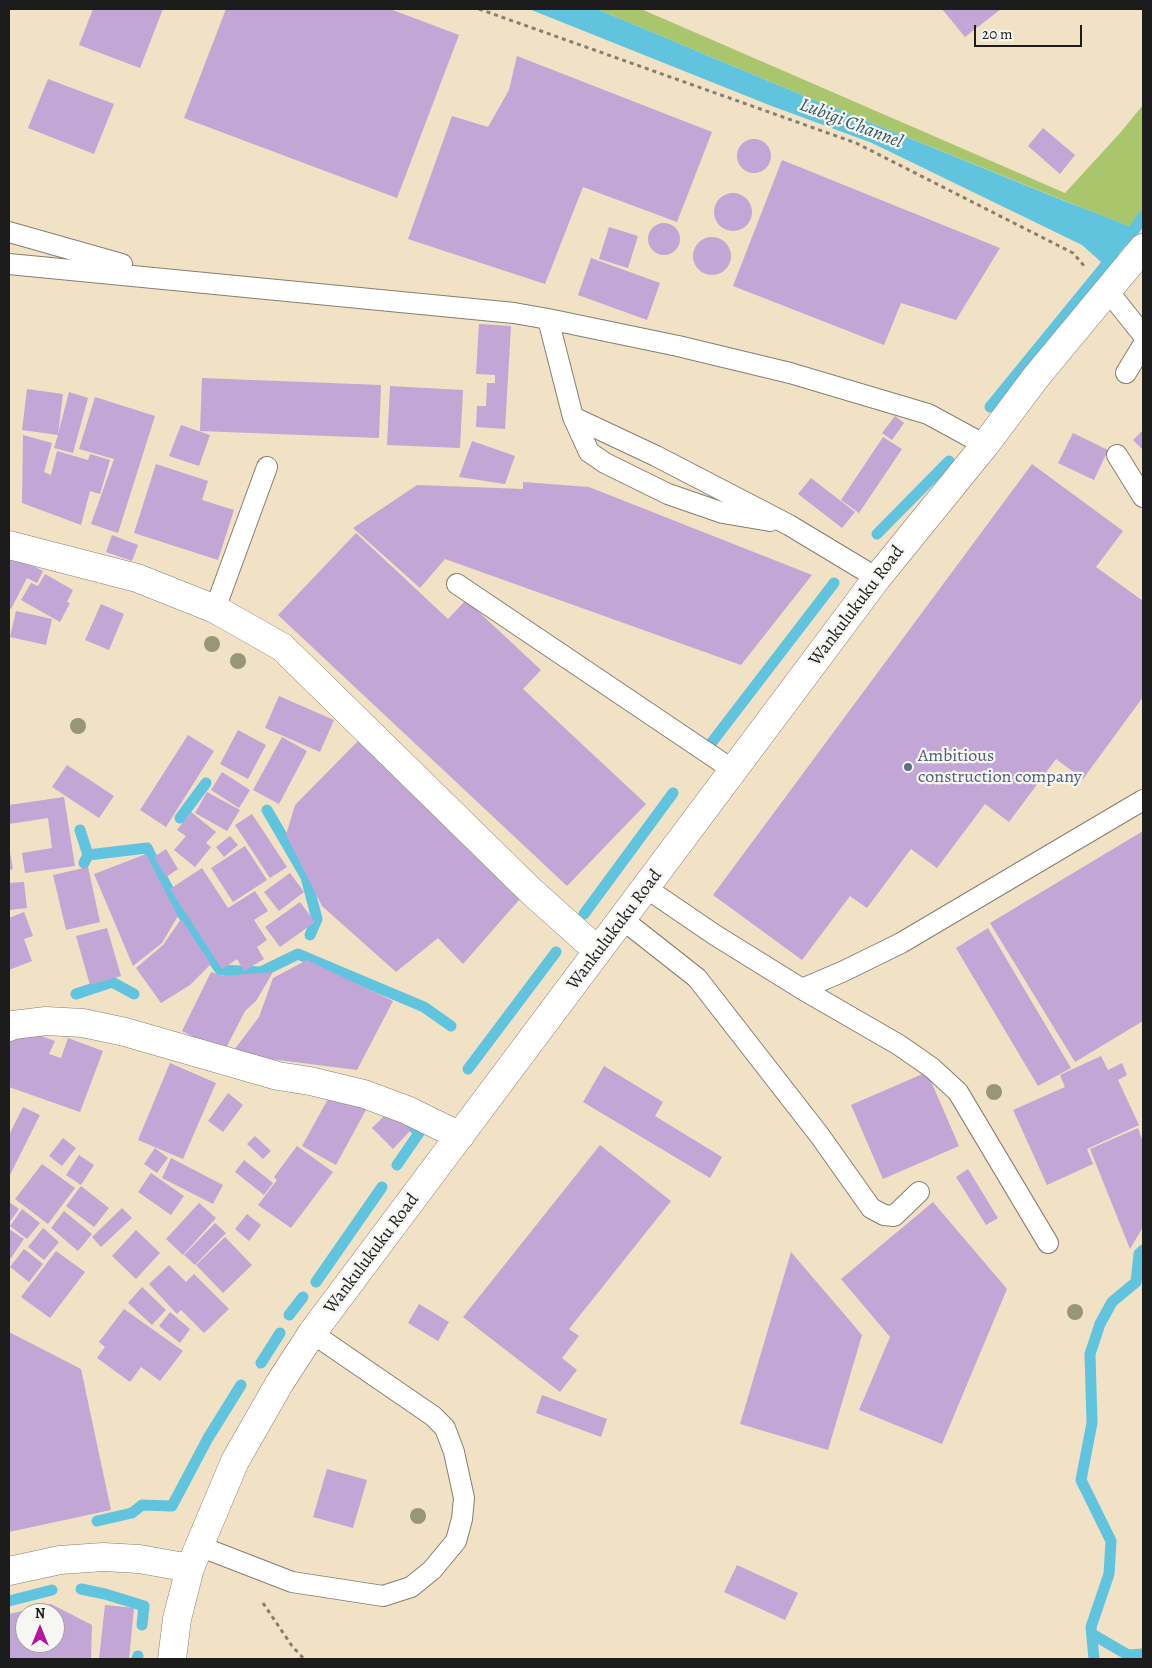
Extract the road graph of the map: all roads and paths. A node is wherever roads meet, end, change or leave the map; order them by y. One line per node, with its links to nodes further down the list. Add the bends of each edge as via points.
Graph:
1 (479, 9): 6 (path, via 856,143 1073,253)
2 (9, 232): 5 (lane)
3 (1143, 248): 6 (main road, Wankulukuku Road)
4 (9, 264): 5 (lane)
5 (178, 279): 7 (lane)
6 (1108, 291): 8 (lane); 12 (main road, Wankulukuku Road, via 1036,377)
7 (548, 319): 11 (lane); 12 (lane, via 790,373 928,414)
8 (1143, 335)
9 (1143, 346): 10 (lane)
10 (1126, 373)
11 (573, 418): 16 (lane, via 656,456); 16 (lane, via 589,452 623,472 668,494 723,513)
12 (985, 445): 18 (main road, Wankulukuku Road)
13 (1117, 455): 15 (lane)
14 (266, 467): 20 (lane)
15 (1143, 497)
16 (789, 525): 18 (lane)
17 (9, 545): 20 (main road, via 137,578)
18 (877, 578): 21 (main road, Wankulukuku Road)
19 (457, 584): 21 (lane)
20 (215, 609): 25 (main road, via 282,648 532,892)
21 (733, 770): 23 (main road, Wankulukuku Road)
22 (1143, 800): 26 (lane, via 901,943)
23 (646, 888): 24 (main road, Wankulukuku Road); 26 (lane)
24 (622, 919): 25 (main road, Wankulukuku Road); 29 (lane, via 697,978 820,1136 871,1208 894,1216)
25 (598, 951): 28 (main road, Wankulukuku Road)
26 (802, 989): 30 (lane, via 899,1045 932,1068 958,1092)
27 (9, 1027): 28 (main road, via 46,1020 125,1032 278,1076 364,1094 407,1110)
28 (460, 1136): 31 (main road, Wankulukuku Road)
29 (919, 1192)
30 (1048, 1243)
31 (312, 1333): 32 (main road, Wankulukuku Road, via 278,1384 235,1462); 33 (lane, via 433,1416 445,1428 464,1498 456,1541 432,1570 411,1587 383,1596 292,1582)
32 (194, 1557): 33 (lane); 34 (main road, via 60,1560); 35 (main road, Wankulukuku Road, via 177,1619)
33 (234, 1559): 36 (path)
34 (9, 1572)
35 (172, 1659)
36 (304, 1659)

